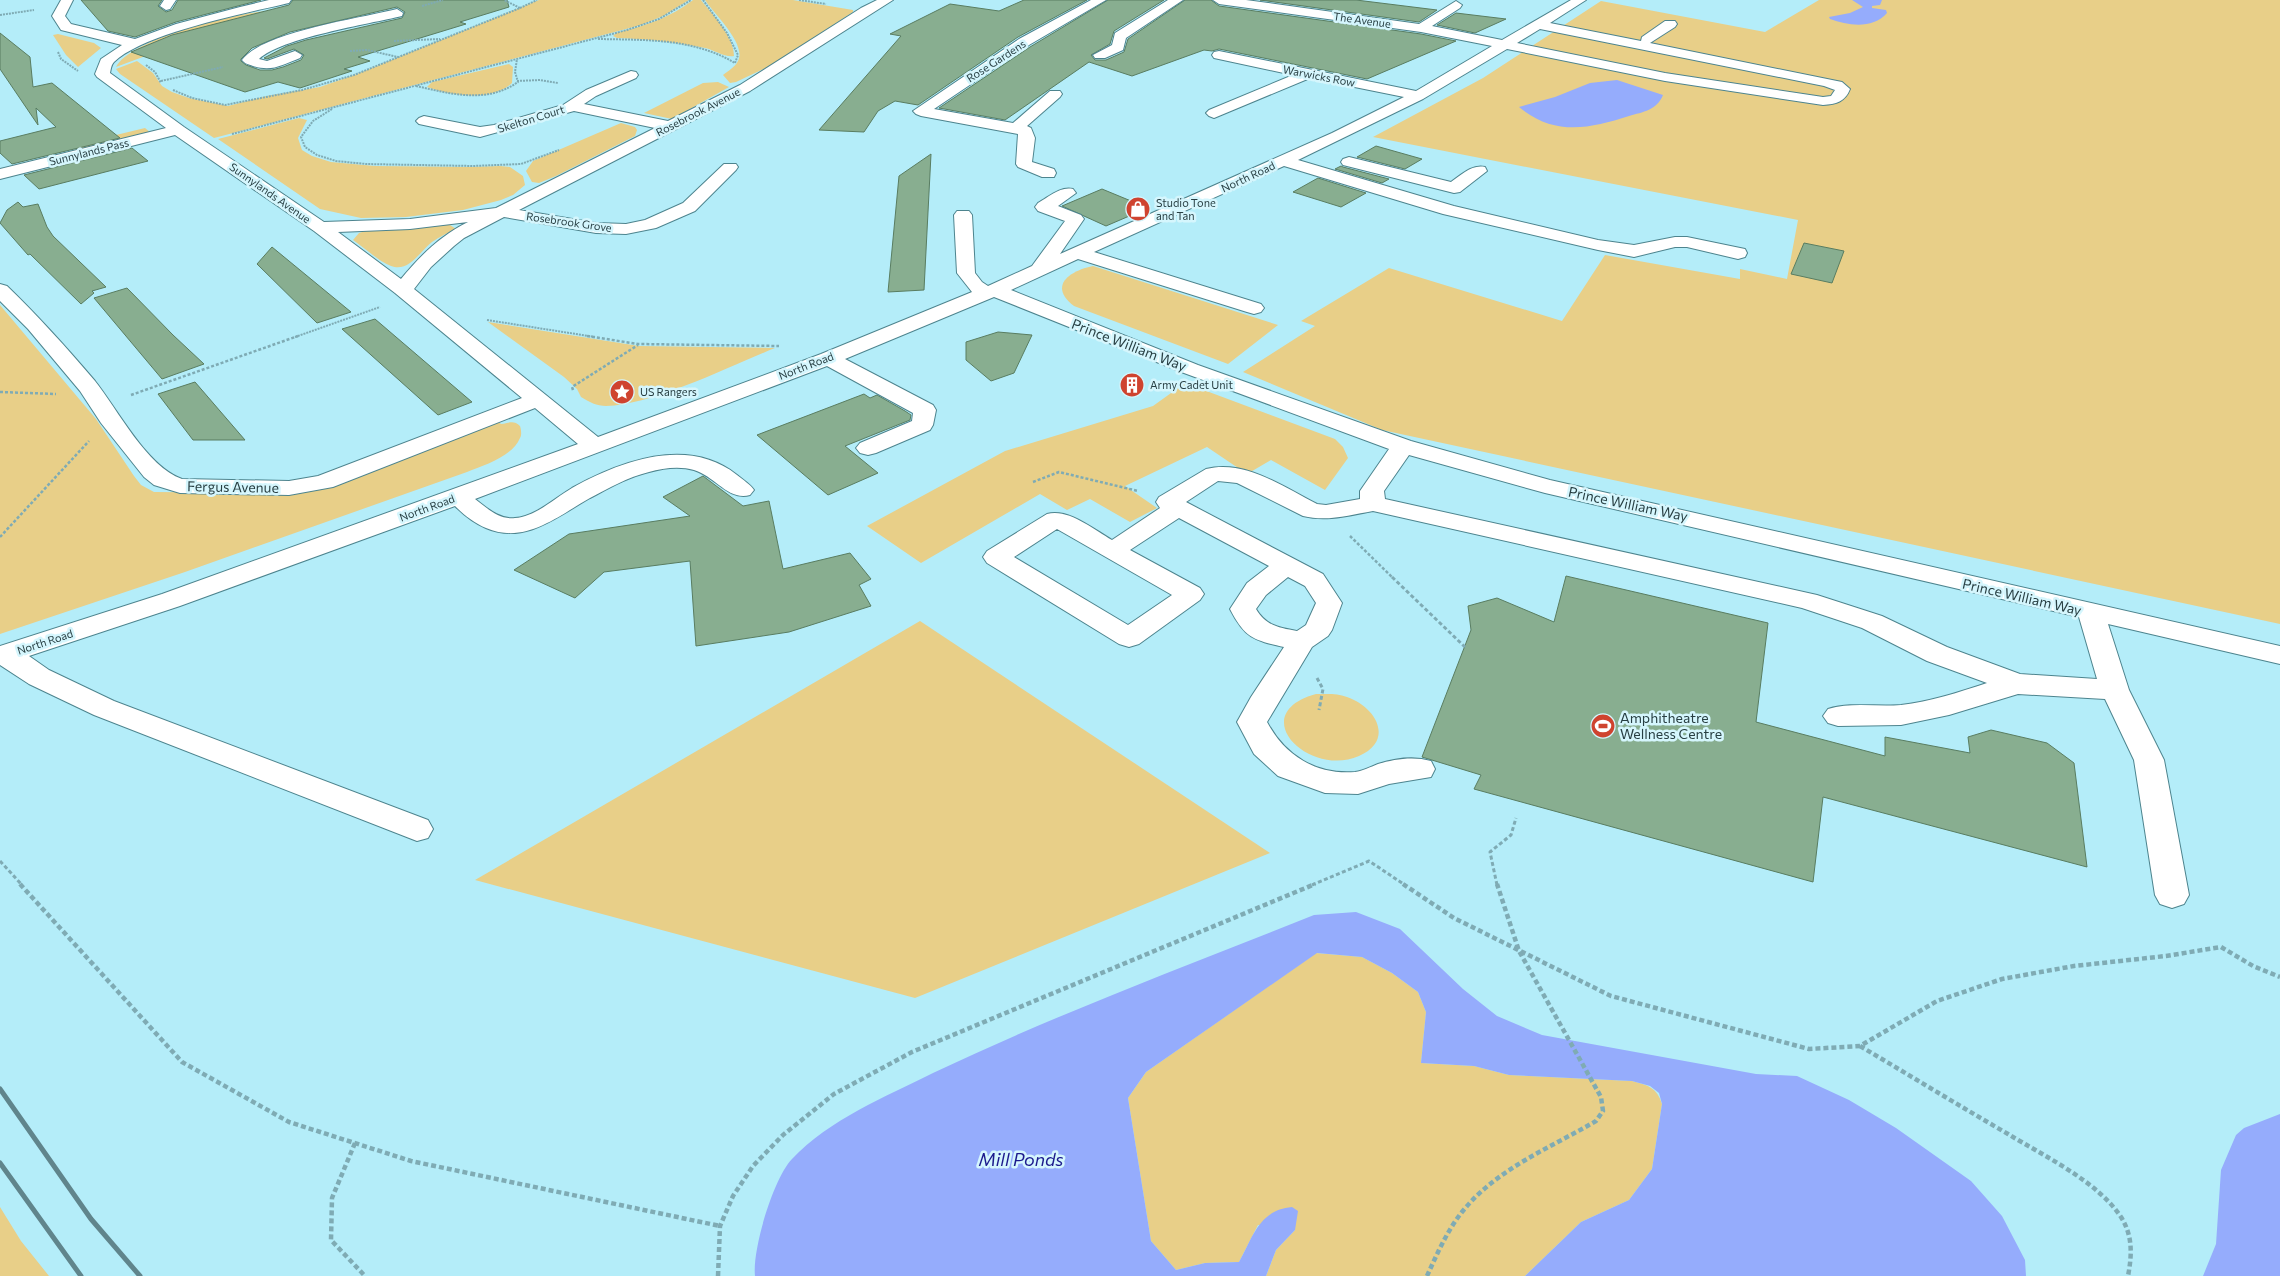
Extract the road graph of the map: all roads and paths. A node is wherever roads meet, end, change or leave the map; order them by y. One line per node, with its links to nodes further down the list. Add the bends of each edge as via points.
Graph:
1 (537, 0): 12 (path)
2 (691, 0): 24 (path, via 659,19)
3 (702, 0): 35 (path, via 731,38 738,55)
4 (886, 0): 51 (street, Rosebrook Avenue, via 745,88)
5 (1100, 0): 52 (street, Rose Gardens, via 1024,42 921,110)
6 (1177, 0): 17 (street)
7 (1219, 0): 22 (street, The Avenue)
8 (1580, 0): 16 (street, North Road)
9 (64, 3): 14 (path); 18 (street, via 58,16)
10 (1456, 5): 22 (street)
11 (288, 6): 26 (street, via 267,5)
12 (520, 8)
13 (397, 14): 20 (street)
14 (0, 15)
15 (312, 18): 20 (street)
16 (1543, 22): 19 (street, via 1652,36); 27 (street, North Road); 27 (street, The Avenue, via 1824,82 1843,89 1841,96 1823,101 1666,77)
17 (1140, 23): 21 (street); 31 (street, via 1120,36 1118,48)
18 (62, 24): 26 (street, via 73,30); 39 (path, via 49,35 61,59 74,70)
19 (1670, 24)
20 (336, 27): 34 (street, via 265,48 254,53)
21 (1164, 27)
22 (1421, 28): 27 (street, The Avenue)
23 (444, 39): 25 (path)
24 (592, 39): 33 (path); 35 (path, via 672,42 712,50)
25 (388, 40)
26 (134, 43): 39 (street, via 103,64 101,71)
27 (1504, 45): 45 (street, North Road)
28 (363, 46): 32 (path, via 360,50)
29 (295, 55): 34 (street, via 267,66)
30 (1219, 55): 37 (street, Warwicks Row)
31 (1100, 56)
32 (398, 57)
33 (517, 59): 41 (path, via 514,72); 43 (path)
34 (250, 61): 40 (path)
35 (734, 63): 36 (path)
36 (729, 67)
37 (1307, 74): 45 (street, Warwicks Row); 48 (street)
38 (631, 75): 47 (street, Skelton Court, via 591,93)
39 (107, 79): 50 (street, Sunnylands Avenue)
40 (160, 81)
41 (517, 81): 42 (path); 43 (path, via 508,88 476,96)
42 (558, 83)
43 (415, 86): 46 (path)
44 (1055, 94): 52 (street)
45 (1418, 96): 54 (street, North Road)
46 (337, 106): 53 (path); 57 (path, via 313,122 302,137 305,148 324,158 366,164)
47 (572, 106): 49 (street, Skelton Court, via 488,131 461,129); 51 (street)
48 (1214, 112)
49 (424, 120)
50 (172, 125): 53 (street, Sunnylands Avenue); 55 (street, Sunnylands Pass); 61 (street, Sunnylands Pass)
51 (670, 126): 63 (street, Rosebrook Avenue)
52 (1016, 128): 60 (street, via 1025,132 1027,138 1024,164)
53 (198, 143): 65 (street, Sunnylands Avenue)
54 (1312, 148): 56 (street, North Road); 59 (street, via 1354,164 1454,188)
55 (0, 161)
56 (1283, 161): 66 (street, North Road); 67 (street, via 1449,210 1598,245 1634,250 1687,242)
57 (522, 164)
58 (730, 167): 63 (street, Rosebrook Grove, via 665,227 612,229)
59 (1479, 171)
60 (1048, 173)
61 (0, 174)
62 (1067, 193): 68 (street, via 1044,207 1075,218)
63 (503, 212): 65 (street, Rosebrook Avenue, via 410,224); 71 (street, Rosebrook Avenue, via 442,246 418,270)
64 (963, 215): 70 (street, Prince William Way, via 966,272 975,286)
65 (320, 227): 71 (street, Sunnylands Avenue)
66 (1078, 253): 68 (street, North Road); 72 (street)
67 (1738, 253)
68 (1039, 270): 70 (street, North Road)
69 (0, 290): 79 (street, Fergus Avenue, via 35,325)
70 (991, 291): 76 (street, North Road); 82 (street, Prince William Way)
71 (407, 293): 78 (street, Sunnylands Avenue); 79 (path)
72 (1254, 308)
73 (486, 320): 74 (path)
74 (638, 344): 75 (path); 80 (path, via 572,387 577,398)
75 (787, 346)
76 (828, 358): 81 (street, North Road); 83 (street, via 925,410 922,425)
77 (0, 392): 79 (path)
78 (538, 398): 79 (street, Fergus Avenue, via 326,482 289,488 170,484 152,472); 80 (street, Sunnylands Avenue)
79 (102, 407): 90 (path)
80 (561, 416): 81 (street, Sunnylands Avenue)
81 (595, 446): 86 (street, North Road)
82 (1403, 446): 88 (street, via 1372,491); 93 (street, Prince William Way, via 1545,486)
83 (868, 448)
84 (1033, 482): 87 (path, via 1058,472)
85 (742, 490): 86 (street, via 714,469 694,462 668,461 626,471 587,489 527,524 506,526 494,523)
86 (458, 497): 96 (street, North Road, via 171,600)
87 (1176, 503): 89 (street, via 1214,474 1242,476 1312,511); 91 (street); 92 (street)
88 (1373, 504): 89 (street); 98 (street, via 1808,601 1872,622 1937,654)
89 (1326, 512): 95 (path)
90 (0, 537)
91 (1113, 550): 91 (street, via 1191,594 1129,638 996,557 1056,519)
92 (1287, 565): 94 (street, via 1314,580 1329,603 1318,630); 94 (street, via 1256,589 1243,609 1251,624 1266,634)
93 (2091, 613): 97 (street, Prince William Way); 99 (street)
94 (1302, 640): 101 (street, via 1252,722 1265,746 1289,768 1326,782 1358,783 1386,774)
95 (1465, 647)
96 (3, 655): 103 (street, via 39,677 104,708)
97 (2280, 655)
98 (2017, 684): 99 (street); 100 (street, via 1949,705 1901,715)
99 (2115, 690): 105 (street, via 2149,760)
100 (1838, 716)
101 (1420, 769)
102 (1516, 818): 106 (path, via 1511,835 1490,855)
103 (417, 828)
104 (0, 861): 109 (path, via 182,1062 289,1122)
105 (2172, 895)
106 (1519, 951): 108 (path, via 1611,996 1693,1019 1809,1049); 110 (path, via 1454,918 1369,861 912,1052 834,1094 783,1135 753,1166 733,1196); 113 (path, via 1600,1097 1603,1111 1596,1121 1510,1169 1470,1203 1445,1237)
107 (2280, 977): 108 (path, via 2221,947 2074,966 2002,979 1937,1001)
108 (1860, 1046): 114 (path, via 2066,1169 2097,1191 2118,1213 2130,1236)
109 (355, 1143): 110 (path, via 411,1161); 111 (path, via 332,1198 331,1240)
110 (720, 1226): 112 (path)
111 (365, 1276)
112 (718, 1276)
113 (1427, 1276)
114 (2128, 1276)

